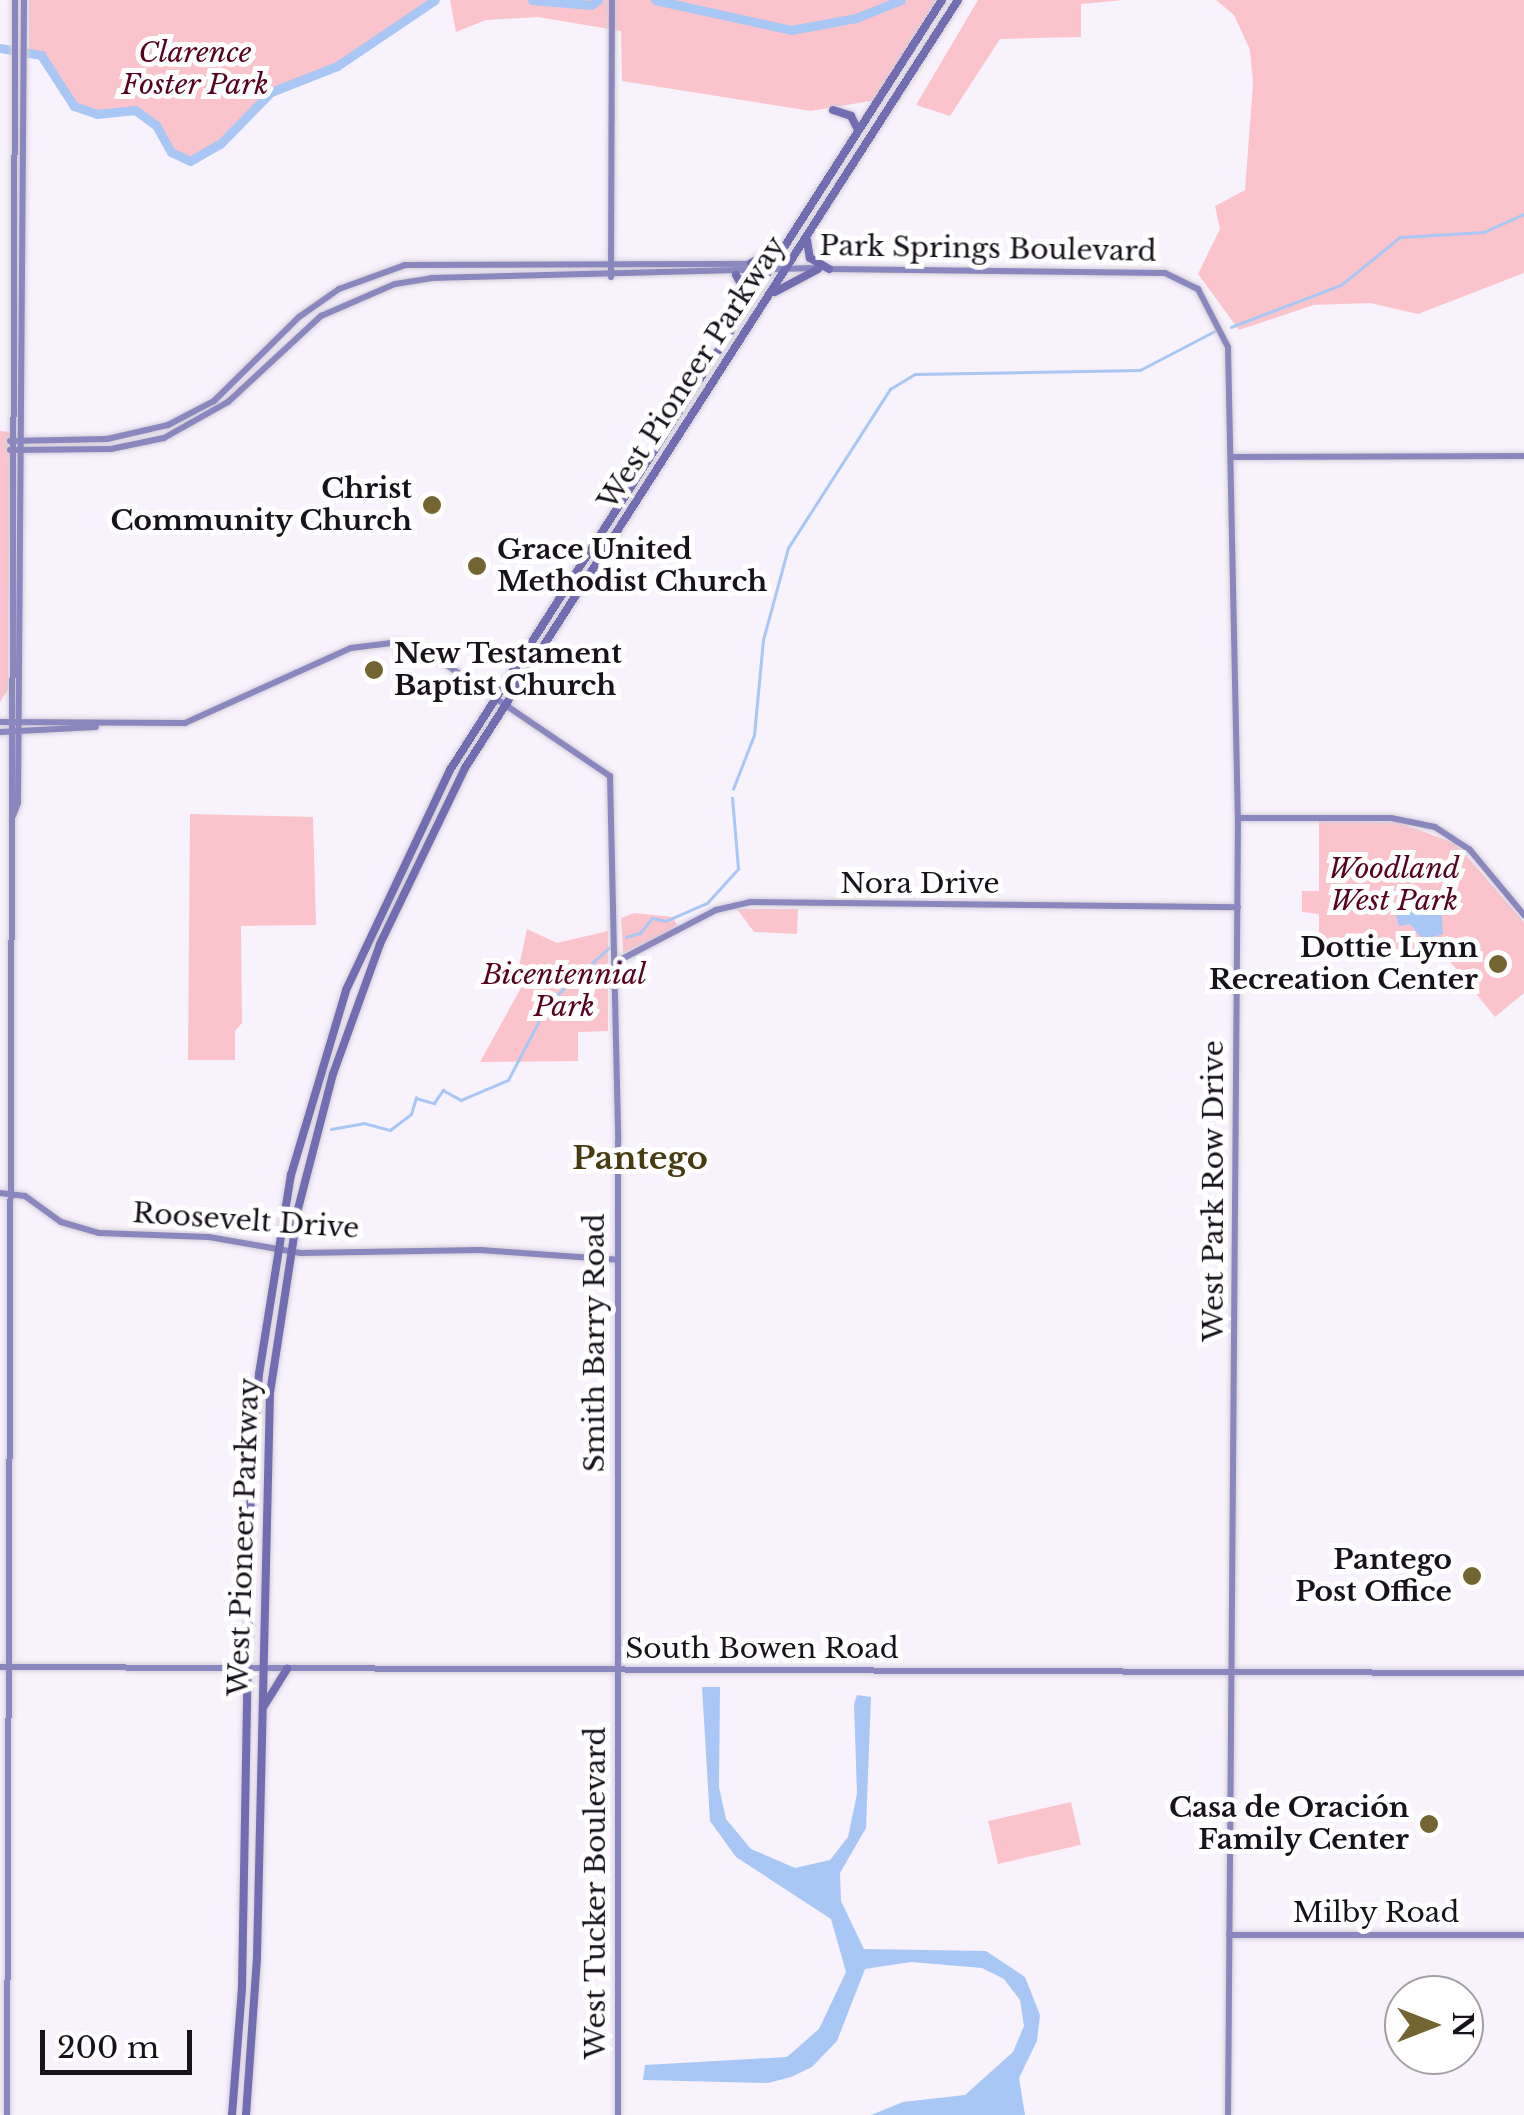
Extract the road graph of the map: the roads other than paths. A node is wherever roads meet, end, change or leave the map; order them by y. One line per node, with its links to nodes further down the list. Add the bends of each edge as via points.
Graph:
1 (15, 0): 28 (main road)
2 (24, 0): 29 (main road)
3 (612, 0): 11 (main road)
4 (942, 0): 7 (main road, West Pioneer Parkway)
5 (958, 1): 8 (main road, West Pioneer Parkway)
6 (833, 110): 7 (main road, via 852,116)
7 (858, 131): 9 (main road, West Pioneer Parkway)
8 (808, 235): 15 (main road, West Pioneer Parkway); 17 (main road, via 810,258)
9 (788, 241): 13 (main road); 14 (main road, West Pioneer Parkway)
10 (522, 261): 11 (main road, Park Springs Boulevard); 18 (main road, Park Springs Boulevard, via 438,260); 22 (main road)
11 (611, 261): 12 (main road, Park Springs Boulevard); 23 (main road)
12 (690, 262): 13 (main road, Park Springs Boulevard); 21 (main road)
13 (752, 263): 14 (main road, Park Springs Boulevard)
14 (773, 263): 15 (main road, Park Springs Boulevard); 19 (main road, West Pioneer Parkway)
15 (786, 268): 16 (main road, Park Springs Boulevard); 19 (main road, Park Springs Boulevard); 26 (main road, West Pioneer Parkway)
16 (818, 268): 17 (main road, Park Springs Boulevard); 26 (main road)
17 (829, 269): 24 (main road, Park Springs Boulevard, via 1151,271)
18 (386, 270): 25 (main road); 29 (main road, Park Springs Boulevard, via 322,300 214,401 168,426)
19 (766, 274): 20 (main road, Park Springs Boulevard); 27 (main road, West Pioneer Parkway)
20 (736, 275): 21 (main road, Park Springs Boulevard); 27 (main road)
21 (690, 276): 23 (main road, Park Springs Boulevard)
22 (523, 278): 23 (main road, Park Springs Boulevard); 25 (main road, Park Springs Boulevard, via 431,278)
23 (611, 278)
24 (1187, 281): 31 (main road, West Park Row Drive, via 1210,303 1228,346)
25 (376, 290): 29 (main road, Park Springs Boulevard, via 321,316 228,402 176,433 119,448)
26 (767, 297): 33 (main road, West Pioneer Parkway)
27 (750, 300): 32 (main road, West Pioneer Parkway)
28 (10, 446): 29 (main road, Park Springs Boulevard); 34 (main road)
29 (20, 446): 35 (main road)
30 (1524, 456): 31 (main road)
31 (1235, 457): 40 (main road, West Park Row Drive)
32 (494, 696): 33 (main road, Smith Barry Road); 36 (main road, Smith Barry Road, via 410,644 351,648 194,720); 46 (main road, West Pioneer Parkway, via 427,814 351,976 300,1140)
33 (505, 704): 43 (main road, Smith Barry Road, via 610,776); 47 (main road, West Pioneer Parkway, via 465,768 380,944 320,1116)
34 (4, 722): 35 (main road); 37 (main road)
35 (19, 722): 36 (main road); 38 (main road)
36 (96, 726): 38 (main road)
37 (4, 732): 38 (main road); 39 (main road)
38 (19, 732): 39 (main road)
39 (13, 816): 45 (main road)
40 (1238, 818): 41 (main road, West Park Row Drive); 42 (main road, via 1402,818 1436,827 1470,850)
41 (1238, 906): 43 (main road, Nora Drive, via 750,902 716,910); 57 (main road, West Park Row Drive)
42 (1524, 915)
43 (616, 962): 48 (main road, Smith Barry Road)
44 (0, 1193): 45 (main road, Roosevelt Drive)
45 (12, 1193): 46 (main road, Roosevelt Drive, via 80,1229); 51 (main road)
46 (276, 1248): 47 (main road, Roosevelt Drive); 49 (main road, West Pioneer Parkway, via 252,1466)
47 (290, 1251): 48 (main road, Roosevelt Drive, via 480,1250); 54 (main road, West Pioneer Parkway, via 264,1458)
48 (618, 1260): 56 (main road, Smith Barry Road)
49 (248, 1638): 52 (main road); 53 (main road, West Pioneer Parkway)
50 (0, 1667): 51 (main road, South Bowen Road)
51 (11, 1667): 52 (main road, South Bowen Road); 64 (main road)
52 (230, 1669): 53 (main road, South Bowen Road)
53 (248, 1669): 54 (main road, South Bowen Road); 60 (main road, West Pioneer Parkway)
54 (262, 1669): 55 (main road, South Bowen Road); 59 (main road, West Pioneer Parkway)
55 (287, 1669): 56 (main road, South Bowen Road); 59 (main road, via 272,1684)
56 (618, 1671): 57 (main road, South Bowen Road); 68 (main road, West Tucker Boulevard)
57 (1232, 1672): 58 (main road, South Bowen Road); 62 (main road, West Park Row Drive)
58 (1524, 1673)
59 (261, 1715): 61 (main road, West Pioneer Parkway)
60 (246, 1820): 61 (main road); 66 (main road, West Pioneer Parkway)
61 (259, 1823): 67 (main road, West Pioneer Parkway)
62 (1229, 1935): 63 (main road, Milby Road); 69 (main road, West Park Row Drive)
63 (1524, 1935)
64 (4, 2082): 65 (main road)
65 (8, 2115)
66 (232, 2115)
67 (246, 2115)
68 (618, 2115)
69 (1228, 2115)

